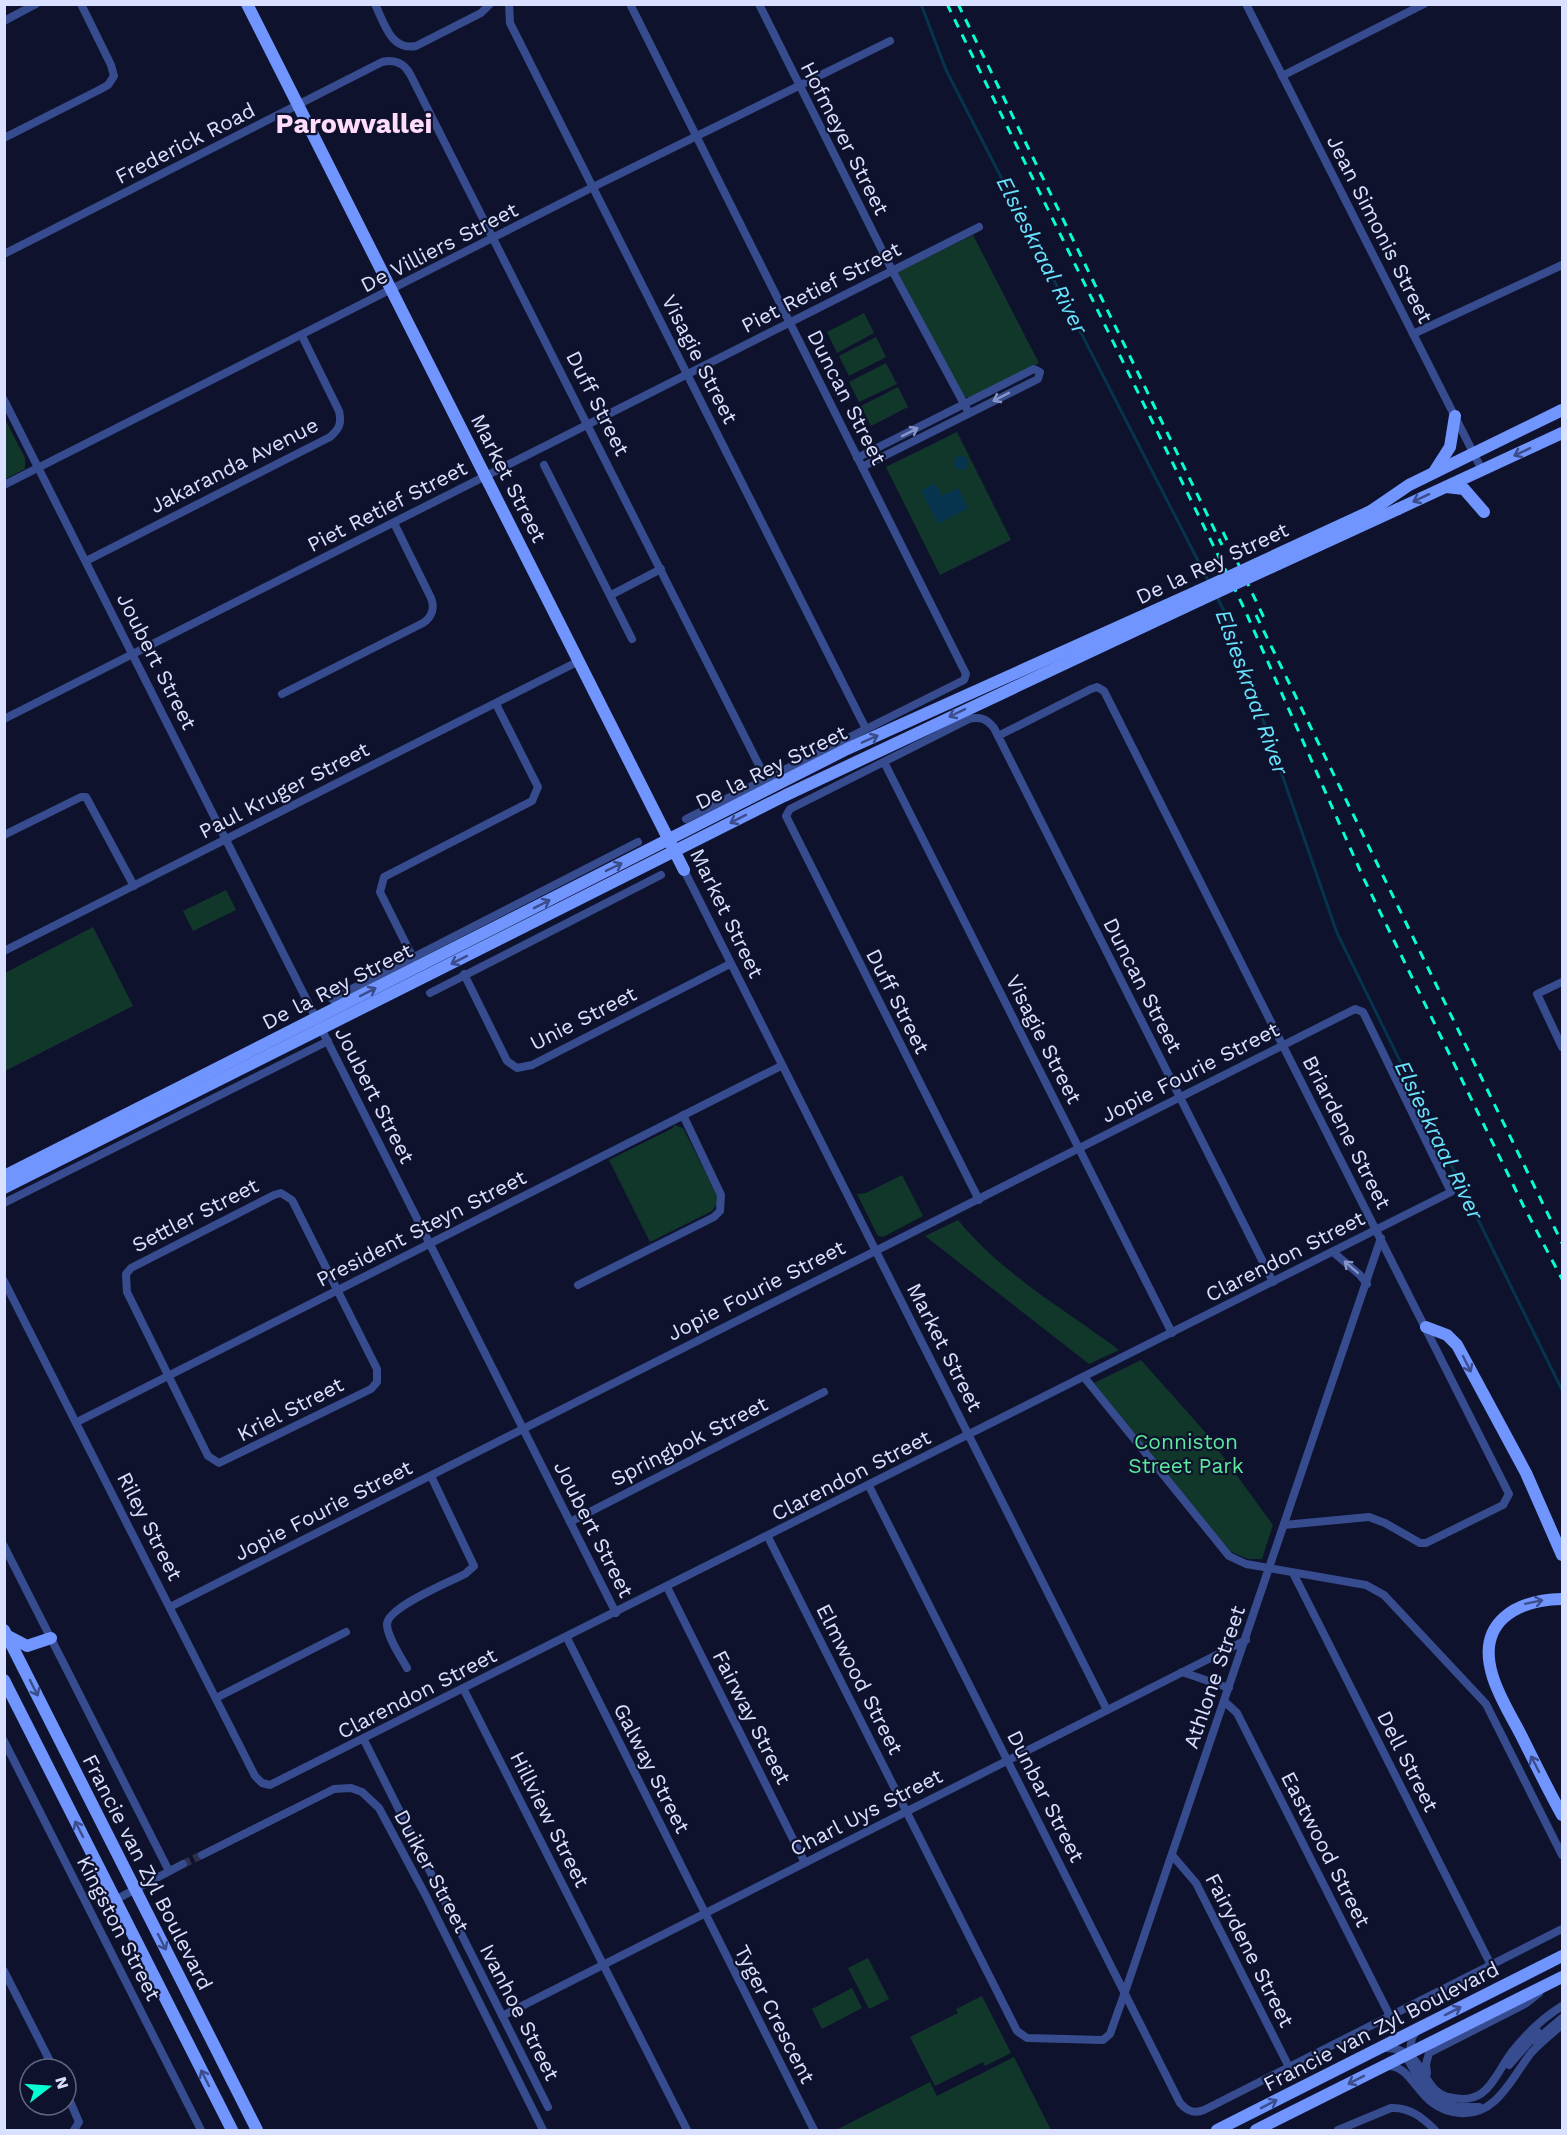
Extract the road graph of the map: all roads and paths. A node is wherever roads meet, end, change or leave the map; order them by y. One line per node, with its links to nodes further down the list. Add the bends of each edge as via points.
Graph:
1 (36, 4): 11 (street)
2 (81, 4): 18 (street, via 114,76 108,85)
3 (247, 4): 16 (main road, Market Street)
4 (375, 4): 5 (street, via 395,42 416,46 481,13)
5 (490, 4)
6 (509, 4): 19 (street, Visagie Street, via 510,23)
7 (630, 4): 17 (street, Duncan Street)
8 (759, 4): 15 (street, Hofmeyer Street)
9 (1246, 4): 14 (street, Jean Simonis Street)
10 (1424, 4): 14 (street)
11 (4, 21)
12 (890, 41): 15 (street, De Villiers Street)
13 (382, 62): 16 (street, Frederick Road); 21 (street, Duff Street, via 398,62 408,70)
14 (1282, 76): 27 (street, Jean Simonis Street)
15 (799, 85): 17 (street, De Villiers Street); 24 (street, Hofmeyer Street)
16 (298, 106): 22 (street, Frederick Road); 25 (main road, Market Street)
17 (695, 137): 19 (street, De Villiers Street); 26 (street, Duncan Street)
18 (4, 138)
19 (594, 188): 21 (street, De Villiers Street); 29 (street, Visagie Street)
20 (979, 227): 24 (street, Piet Retief Street)
21 (494, 239): 25 (street, De Villiers Street); 37 (street, Duff Street)
22 (4, 254)
23 (1563, 265): 27 (street)
24 (892, 270): 26 (street, Piet Retief Street); 31 (street, Hofmeyer Street)
25 (393, 290): 28 (street, De Villiers Street); 48 (main road, Market Street)
26 (789, 323): 29 (street, Piet Retief Street); 42 (street, Duncan Street)
27 (1413, 334): 34 (street, Jean Simonis Street)
28 (302, 336): 45 (street, De Villiers Street); 53 (street, Jakaranda Avenue, via 339,411 339,429)
29 (688, 375): 37 (street, Piet Retief Street); 64 (street, Visagie Street)
30 (4, 400): 45 (street, Joubert Street)
31 (964, 404): 33 (street, Hofmeyer Street); 33 (street, one-way to 33, via 1034,369 1040,372 1038,379); 36 (street)
32 (1563, 410): 38 (main road, De la Rey Street)
33 (969, 413): 39 (street)
34 (1455, 416): 41 (street, Jean Simonis Street); 47 (main road, via 1450,447)
35 (1563, 419): 38 (main road)
36 (929, 422): 39 (street); 42 (street, one-way to 36)
37 (589, 425): 48 (street, Piet Retief Street); 54 (street, Duff Street)
38 (1534, 425): 41 (main road, De la Rey Street)
39 (933, 431): 44 (street)
40 (1563, 433): 46 (main road, De la Rey Street, one-way to 46)
41 (1474, 454): 46 (street, Jean Simonis Street); 47 (main road, De la Rey Street)
42 (857, 458): 44 (street, Duncan Street)
43 (544, 465): 55 (street)
44 (862, 467): 60 (street, Duncan Street)
45 (39, 468): 49 (street, De Villiers Street); 53 (street, Joubert Street)
46 (1482, 470): 50 (main road, De la Rey Street)
47 (1433, 473): 56 (main road, De la Rey Street, bridge, via 1371,511)
48 (487, 476): 52 (street, Piet Retief Street); 59 (main road, Market Street)
49 (4, 485)
50 (1446, 487): 51 (main road, via 1464,489); 56 (main road, De la Rey Street, one-way to 56, bridge)
51 (1484, 512)
52 (394, 523): 58 (street, Piet Retief Street); 61 (street, via 431,598 430,617)
53 (86, 561): 58 (street, Joubert Street)
54 (660, 569): 55 (street); 67 (street, Duff Street)
55 (611, 595): 57 (street)
56 (1199, 595): 72 (main road, De la Rey Street, via 847,749)
57 (632, 639)
58 (133, 654): 63 (street, Piet Retief Street); 70 (street, Joubert Street)
59 (579, 661): 62 (street, Paul Kruger Street); 72 (main road, Market Street)
60 (966, 676): 64 (street, De la Rey Street)
61 (282, 694)
62 (496, 704): 70 (street, Paul Kruger Street); 77 (street, via 538,787 537,796 384,877 380,892)
63 (4, 719)
64 (866, 729): 67 (street, De la Rey Street)
65 (998, 736): 66 (street, via 987,721 973,718); 85 (street, Briardene Street, via 1090,688 1100,688 1105,693); 88 (street, Duncan Street)
66 (884, 762): 90 (street, Visagie Street); 94 (street, Duff Street, via 790,809 786,819)
67 (766, 779): 68 (street, De la Rey Street)
68 (686, 819)
69 (4, 835): 75 (street, via 86,797)
70 (226, 839): 75 (street, Paul Kruger Street); 83 (street, Joubert Street)
71 (638, 842): 77 (street, De la Rey Street)
72 (672, 845): 73 (main road, Market Street); 83 (main road, De la Rey Street)
73 (684, 870): 78 (street, Market Street)
74 (661, 875): 79 (street)
75 (134, 886): 76 (street, Paul Kruger Street)
76 (4, 951)
77 (413, 958): 82 (street, De la Rey Street)
78 (730, 964): 79 (street, Unie Street, via 532,1065 517,1068 507,1061); 87 (street, Market Street)
79 (464, 974): 81 (street)
80 (1563, 982): 86 (street, via 1537,994)
81 (430, 993)
82 (332, 999)
83 (319, 1024): 84 (street, Joubert Street); 91 (main road, De la Rey Street); 92 (main road, De la Rey Street)
84 (328, 1041): 95 (street); 97 (street, Joubert Street)
85 (1283, 1045): 88 (street, Jopie Fourie Street); 93 (street, Jopie Fourie Street, via 1360,1009); 96 (street, Briardene Street)
86 (1563, 1047)
87 (781, 1066): 89 (street, President Steyn Street); 98 (street, Market Street)
88 (1180, 1098): 90 (street, Jopie Fourie Street); 101 (street, Duncan Street)
89 (683, 1115): 97 (street, President Steyn Street); 103 (street, via 721,1195 720,1211)
90 (1079, 1149): 94 (street, Jopie Fourie Street); 106 (street, Visagie Street)
91 (4, 1176)
92 (4, 1188)
93 (1451, 1192): 96 (street, Clarendon Street)
94 (979, 1200): 98 (street, Jopie Fourie Street)
95 (4, 1203)
96 (1379, 1234): 99 (street, Clarendon Street); 102 (street, Athlone Street); 105 (street, Briardene Street)
97 (429, 1243): 104 (street, President Steyn Street); 111 (street, Joubert Street)
98 (874, 1250): 111 (street, Jopie Fourie Street); 112 (street, Market Street)
99 (1333, 1252): 101 (street, Clarendon Street); 102 (street, one-way to 99)
100 (4, 1281): 110 (street, Riley Street)
101 (1273, 1282): 106 (street, Clarendon Street)
102 (1367, 1284): 116 (street, Athlone Street)
103 (578, 1285)
104 (337, 1290): 107 (street, President Steyn Street); 107 (street, Kriel Street, via 378,1373 375,1386 350,1400 219,1463 208,1456); 107 (street, Settler Street, via 292,1200 285,1194 274,1195 126,1274 127,1292)
105 (1426, 1327): 116 (street, Briardene Street, via 1509,1497 1503,1505 1423,1544 1369,1517); 119 (main road, one-way to 119, via 1447,1335 1457,1346 1526,1473)
106 (1172, 1333): 108 (street, Clarendon Street)
107 (168, 1375): 110 (street, President Steyn Street)
108 (1084, 1377): 112 (street, Clarendon Street); 120 (street, via 1224,1552 1240,1562)
109 (824, 1392): 115 (street, Springbok Street)
110 (77, 1422): 124 (street, Riley Street)
111 (523, 1428): 113 (street, Jopie Fourie Street); 115 (street, Joubert Street)
112 (968, 1436): 114 (street, Clarendon Street); 138 (street, Market Street)
113 (431, 1476): 124 (street, Jopie Fourie Street); 131 (street, via 474,1566 401,1606 390,1618 388,1630)
114 (869, 1485): 117 (street, Clarendon Street); 141 (street, Dunbar Street)
115 (570, 1522): 125 (street, Joubert Street)
116 (1284, 1525): 120 (street, Athlone Street)
117 (768, 1537): 122 (street, Clarendon Street); 143 (street, Elmwood Street)
118 (4, 1546): 128 (street)
119 (1563, 1555)
120 (1270, 1568): 121 (street); 130 (street, Athlone Street)
121 (1293, 1573): 147 (street, via 1366,1585 1384,1595 1486,1704); 157 (street, Dell Street)
122 (667, 1587): 125 (street, Clarendon Street); 148 (street, Fairway Street)
123 (1563, 1599): 144 (main road, one-way to 123, via 1496,1686 1489,1655 1492,1637 1506,1614 1526,1603)
124 (170, 1607): 136 (street, Riley Street)
125 (616, 1613): 129 (street, Clarendon Street)
126 (346, 1632): 136 (street)
127 (6, 1633): 128 (main road, via 27,1646); 151 (main road, Francie van Zyl Boulevard, one-way to 151)
128 (51, 1638): 150 (street)
129 (567, 1638): 135 (street, Clarendon Street); 153 (street, Galway Street)
130 (1246, 1640): 132 (street, Charl Uys Street); 134 (street, Athlone Street)
131 (407, 1668)
132 (1182, 1672): 134 (street); 138 (street, Charl Uys Street)
133 (4, 1680): 152 (main road, Francie van Zyl Boulevard, one-way to 133)
134 (1229, 1688): 137 (street, Athlone Street)
135 (464, 1690): 139 (street, Clarendon Street); 156 (street, Hillview Street)
136 (216, 1698): 142 (street, Riley Street, via 255,1776)
137 (1224, 1701): 146 (street, Athlone Street); 164 (street, Eastwood Street, via 1237,1713)
138 (1107, 1710): 141 (street, Charl Uys Street)
139 (364, 1740): 142 (street, Clarendon Street, via 278,1784); 163 (street, Ivanhoe Street)
140 (4, 1741): 180 (street, Kingston Street)
141 (1007, 1760): 143 (street, Charl Uys Street); 160 (street, Dunbar Street)
142 (266, 1785)
143 (906, 1812): 148 (street, Charl Uys Street); 168 (street, Elmwood Street)
144 (1563, 1815)
145 (202, 1855): 183 (street, Duiker Street, via 334,1789 351,1788 366,1794 379,1808 426,1896)
146 (1172, 1855): 160 (street, Athlone Street); 173 (street, Fairydene Street, via 1196,1883)
147 (1563, 1855)
148 (805, 1863): 153 (street, Charl Uys Street)
149 (183, 1864): 150 (street)
150 (169, 1871): 151 (street)
151 (135, 1890): 152 (street); 182 (main road, Francie van Zyl Boulevard, one-way to 182)
152 (115, 1900): 181 (main road, Francie van Zyl Boulevard, one-way to 152)
153 (705, 1914): 156 (street, Charl Uys Street); 185 (street, Tyger Crescent)
154 (1563, 1929): 157 (street)
155 (1563, 1956): 167 (main road, Francie van Zyl Boulevard, one-way to 155)
156 (604, 1965): 163 (street, Charl Uys Street); 184 (street)
157 (1491, 1965): 164 (street)
158 (4, 1971): 171 (street)
159 (1558, 1979): 170 (main road, Francie van Zyl Boulevard); 174 (street, via 1525,2004 1430,2053)
160 (1125, 1992): 168 (street, Athlone Street, via 1110,2034 1103,2040 1027,2038); 173 (street, Dunbar Street, via 1180,2103 1189,2110 1198,2112)
161 (1563, 2006): 175 (street, via 1526,2036)
162 (1563, 2012): 175 (street, via 1525,2045)
163 (502, 2016): 176 (street, Ivanhoe Street)
164 (1390, 2016): 173 (street)
165 (1563, 2018): 175 (street)
166 (1563, 2025): 177 (street, via 1531,2054 1502,2094)
167 (1417, 2029): 169 (main road, Francie van Zyl Boulevard); 170 (street)
168 (1017, 2031)
169 (1377, 2050): 170 (street, via 1385,2047); 186 (main road, Francie van Zyl Boulevard, one-way to 169)
170 (1408, 2054): 172 (main road, Francie van Zyl Boulevard); 174 (street, via 1421,2066); 177 (street, via 1411,2067 1434,2098 1457,2107)
171 (48, 2057)
172 (1385, 2066): 177 (street, via 1404,2071 1428,2102 1439,2108 1462,2114); 187 (main road, Francie van Zyl Boulevard, one-way to 187)
173 (1289, 2067)
174 (1427, 2079): 175 (street, via 1444,2096 1458,2099 1477,2097)
175 (1495, 2082)
176 (548, 2106)
177 (1485, 2108)
178 (78, 2116): 179 (street)
179 (74, 2130)
180 (201, 2130)
181 (232, 2130)
182 (257, 2130)
183 (543, 2130)
184 (687, 2130)
185 (814, 2130)
186 (1216, 2130)
187 (1256, 2130)
188 (1338, 2130): 189 (street, via 1400,2107 1421,2116)
189 (1435, 2130)

